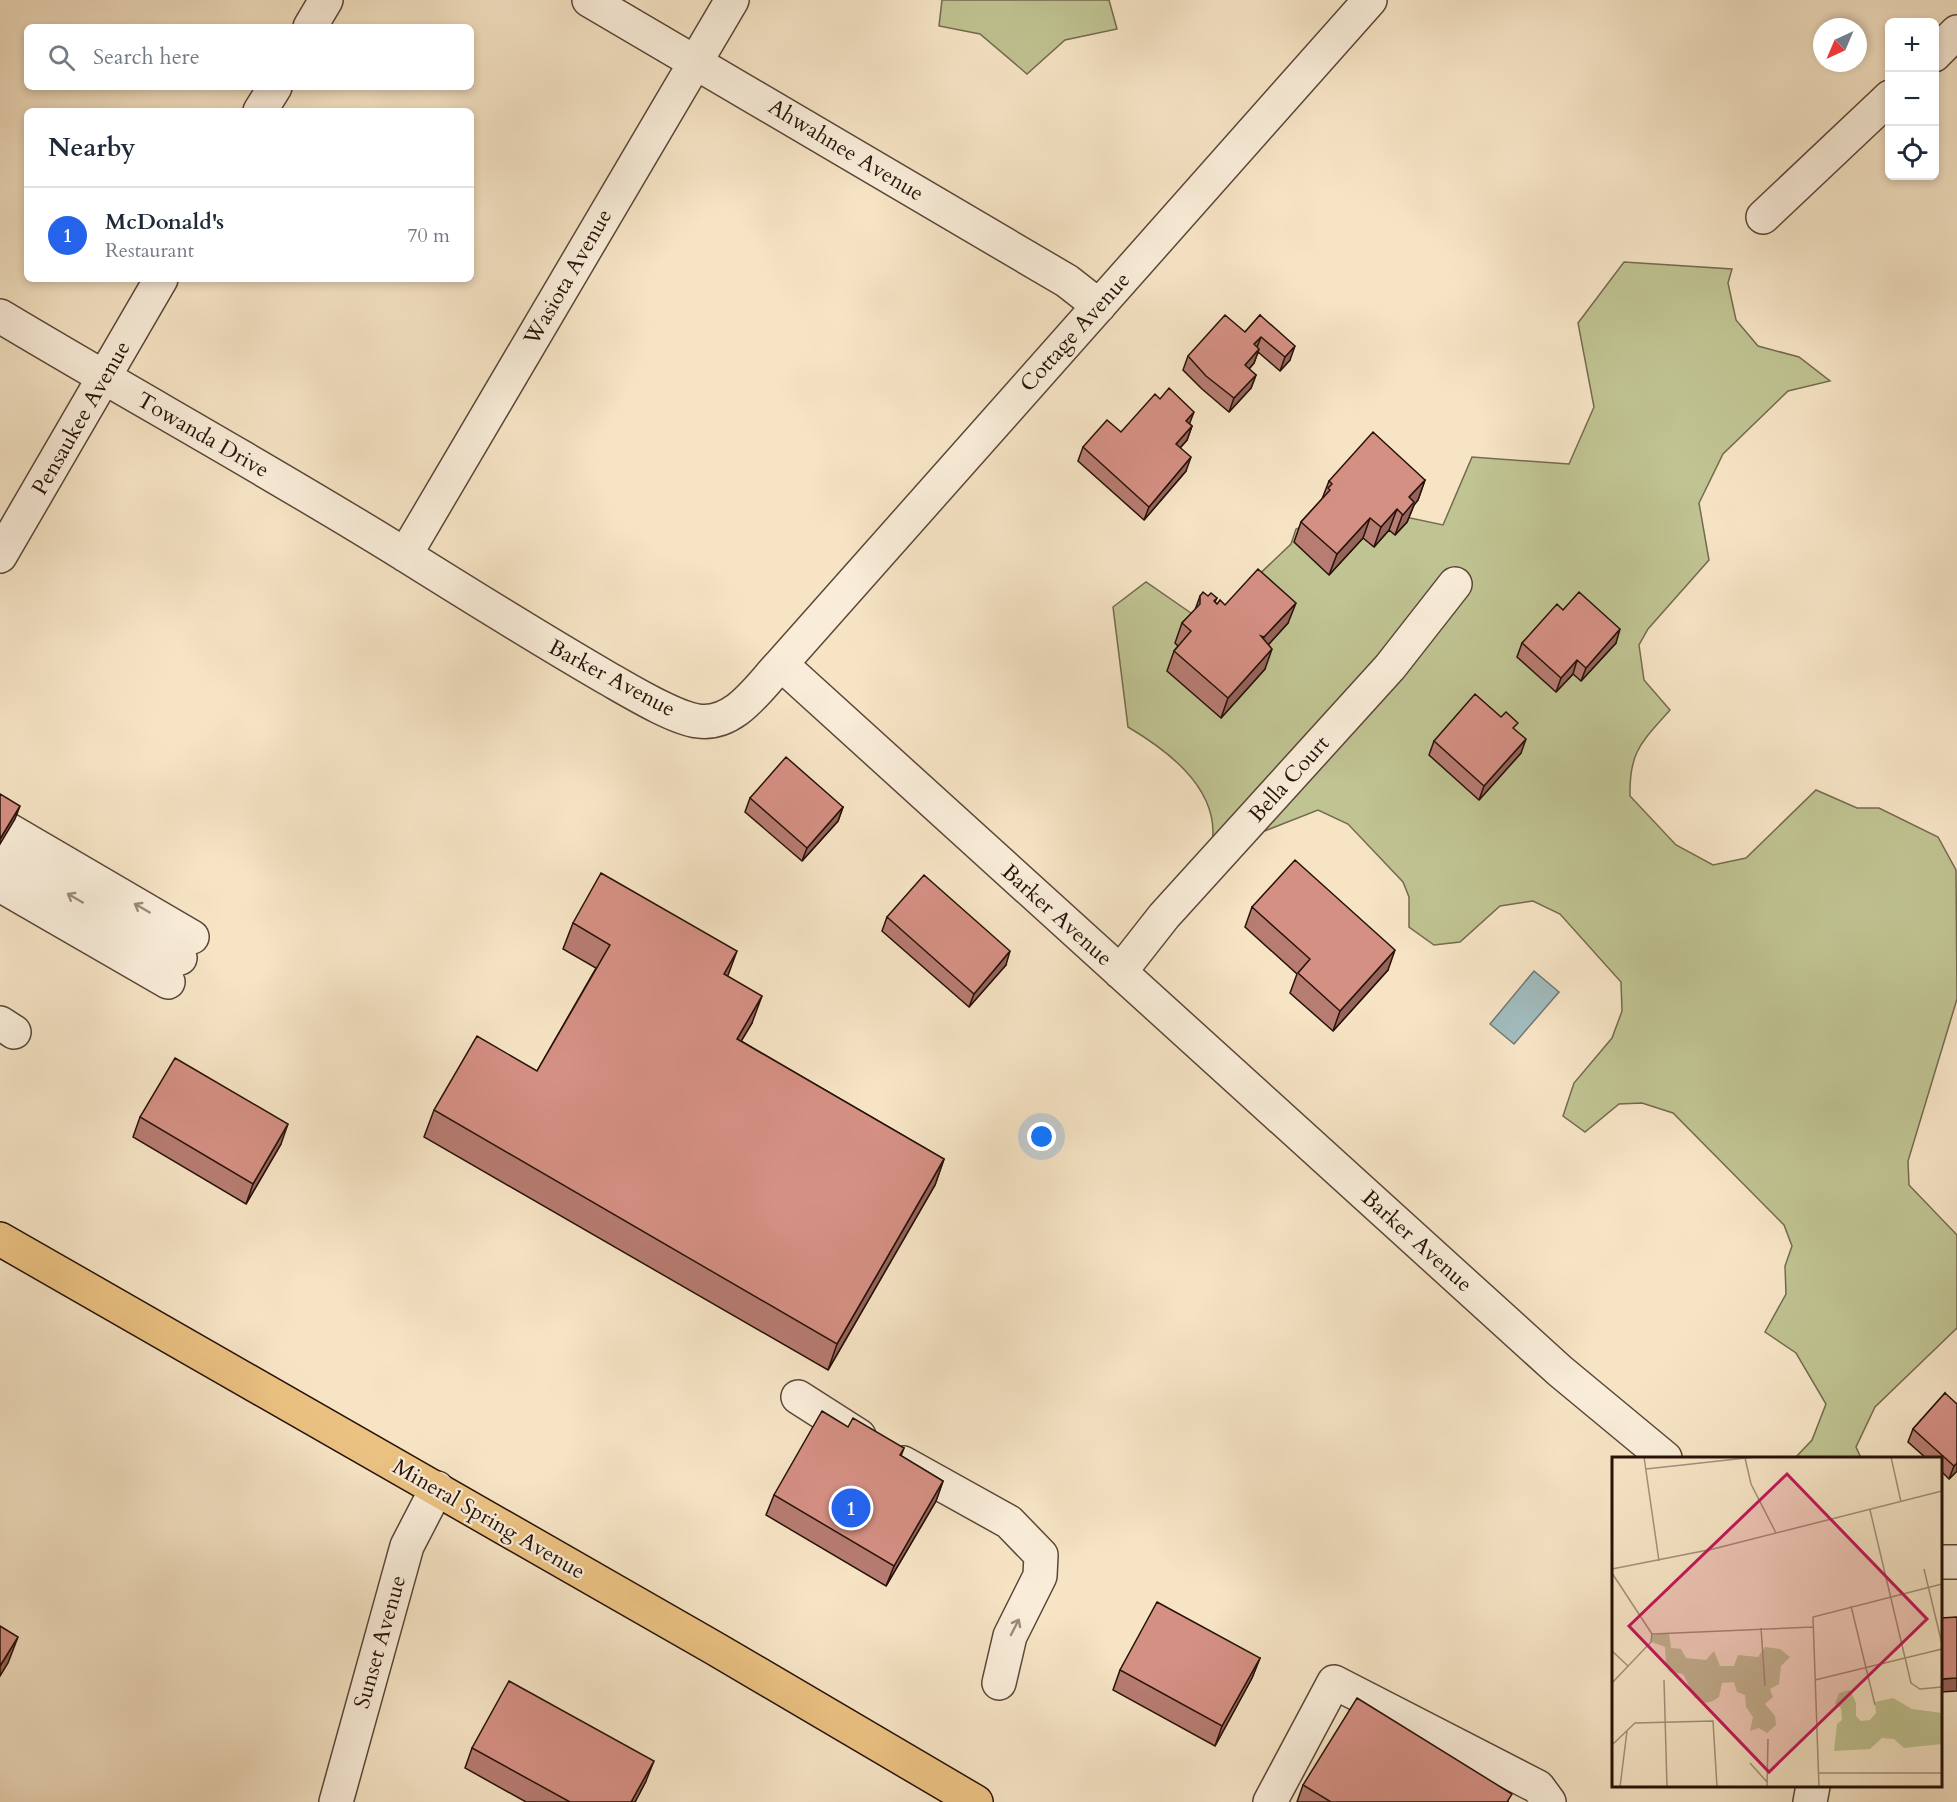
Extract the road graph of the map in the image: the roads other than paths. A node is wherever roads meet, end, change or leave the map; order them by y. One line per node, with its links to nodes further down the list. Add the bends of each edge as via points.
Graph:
1 (326, 0): 5 (street)
2 (589, 0): 8 (street, Ahwahnee Avenue)
3 (732, 0): 8 (street, Wasiota Avenue)
4 (1370, 0): 14 (street, Cottage Avenue)
5 (312, 24)
6 (1957, 32): 7 (street)
7 (1939, 51)
8 (694, 60): 14 (street, Ahwahnee Avenue, via 1067,281); 17 (street, Wasiota Avenue)
9 (273, 90): 11 (street)
10 (1885, 102): 12 (street)
11 (262, 108)
12 (1763, 217)
13 (159, 282): 16 (street, Pensaukee Avenue)
14 (1099, 306): 20 (street, Cottage Avenue)
15 (0, 316): 16 (street, Towanda Drive)
16 (104, 379): 17 (street, Towanda Drive); 18 (street, Pensaukee Avenue)
17 (405, 555): 20 (street, Barker Avenue, via 625,688 696,721 716,722 735,713)
18 (0, 556)
19 (1455, 584): 25 (street, Bella Court, via 1390,667 1164,916)
20 (781, 664): 25 (street, Barker Avenue)
21 (4, 842): 23 (street, one-way to 21, via 180,959)
22 (0, 885): 23 (street)
23 (35, 905): 24 (street)
24 (0, 910)
25 (1120, 972): 28 (street, Barker Avenue, via 1560,1371)
26 (0, 1239): 29 (main road, Mineral Spring Avenue)
27 (798, 1397): 30 (street, one-way to 27, via 1010,1636 1040,1576 1041,1555 1009,1522 882,1451)
28 (1664, 1457)
29 (437, 1488): 32 (street, Sunset Avenue, via 407,1546); 33 (main road, Mineral Spring Avenue)
30 (999, 1683)
31 (1813, 1787): 36 (street)
32 (336, 1802)
33 (976, 1802)
34 (1270, 1802): 35 (street, via 1334,1682 1538,1787)
35 (1549, 1802)
36 (1810, 1802)

